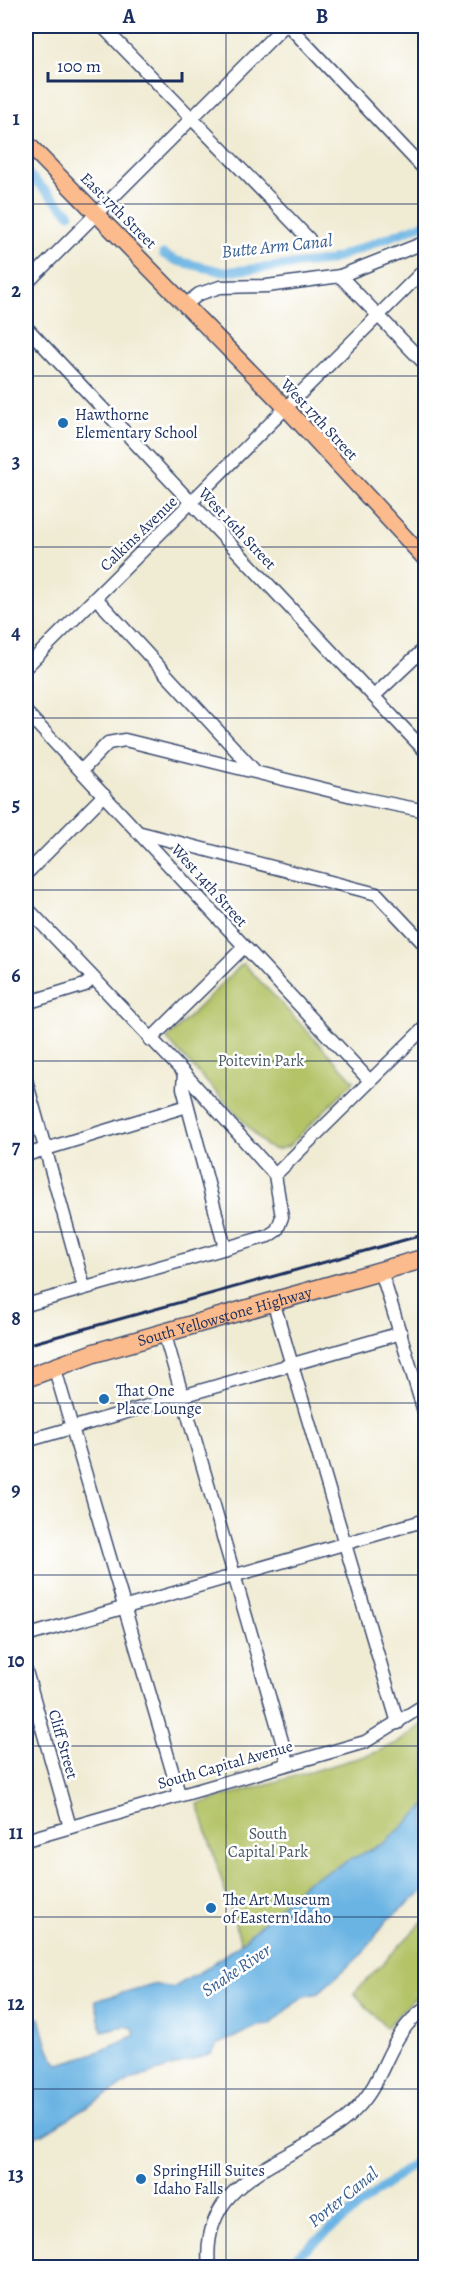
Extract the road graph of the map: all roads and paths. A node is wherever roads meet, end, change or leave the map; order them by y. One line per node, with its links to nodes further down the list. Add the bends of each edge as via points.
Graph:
1 (102, 26): 4 (street)
2 (284, 26): 4 (street)
3 (289, 26): 6 (street)
4 (193, 117): 7 (street); 8 (street)
5 (26, 142): 7 (main road, East 17th Street)
6 (426, 171)
7 (96, 212): 12 (street); 13 (main road, East 17th Street)
8 (309, 239)
9 (426, 242): 11 (street)
10 (426, 268): 14 (street, Calkins Avenue)
11 (340, 276): 13 (street, via 291,284 220,287 199,294); 14 (street)
12 (26, 284)
13 (186, 304): 17 (main road, West 17th Street)
14 (378, 315): 16 (street); 17 (street, Calkins Avenue)
15 (26, 327): 18 (street, West 16th Street)
16 (426, 365)
17 (286, 408): 18 (street, Calkins Avenue); 19 (main road, West 17th Street)
18 (192, 503): 20 (street, Calkins Avenue); 23 (street, West 16th Street)
19 (426, 560)
20 (96, 598): 22 (street, Calkins Avenue); 27 (street)
21 (426, 647): 23 (street)
22 (26, 667)
23 (374, 696): 25 (street, West 16th Street)
24 (26, 712): 26 (street, West 14th Street)
25 (426, 752)
26 (82, 770): 27 (street, via 108,743 125,740); 28 (street, West 14th Street)
27 (255, 771): 29 (street)
28 (104, 795): 30 (street, West 14th Street); 31 (street)
29 (426, 811)
30 (140, 833): 33 (street, via 377,894); 34 (street, West 14th Street)
31 (26, 873)
32 (26, 907): 35 (street)
33 (426, 946)
34 (244, 947): 38 (street); 41 (street, West 14th Street)
35 (93, 978): 36 (street, via 85,985); 38 (street)
36 (26, 1003)
37 (426, 1026): 41 (street)
38 (150, 1040): 39 (street)
39 (184, 1073): 42 (street); 45 (street)
40 (26, 1080): 43 (street)
41 (370, 1081): 45 (street)
42 (187, 1106): 43 (street); 46 (street)
43 (45, 1150): 44 (street); 49 (street)
44 (26, 1155)
45 (275, 1175): 46 (street, via 282,1217 273,1234)
46 (225, 1248): 49 (street)
47 (426, 1258): 48 (highway, South Yellowstone Highway)
48 (381, 1270): 50 (highway, South Yellowstone Highway); 53 (street)
49 (84, 1287): 51 (street)
50 (273, 1301): 52 (highway, South Yellowstone Highway); 55 (street)
51 (26, 1305)
52 (164, 1332): 54 (highway, South Yellowstone Highway); 57 (street)
53 (400, 1333): 55 (street); 58 (street)
54 (54, 1366): 56 (highway, South Yellowstone Highway); 59 (street)
55 (291, 1366): 57 (street); 62 (street)
56 (26, 1378)
57 (183, 1396): 59 (street); 63 (street)
58 (426, 1418)
59 (74, 1427): 60 (street); 64 (street)
60 (26, 1441)
61 (426, 1520): 62 (street)
62 (343, 1545): 63 (street); 68 (street)
63 (235, 1576): 64 (street); 69 (street)
64 (126, 1607): 65 (street); 70 (street)
65 (26, 1636)
66 (26, 1671): 71 (street, Cliff Street)
67 (426, 1704): 68 (street, South Capital Avenue)
68 (398, 1723): 69 (street, South Capital Avenue, via 365,1742)
69 (288, 1762): 70 (street, South Capital Avenue)
70 (179, 1794): 71 (street, South Capital Avenue)
71 (70, 1827): 72 (street, South Capital Avenue)
72 (26, 1840)
73 (426, 2008): 74 (street, via 402,2029 362,2104 336,2129 270,2164 228,2196 210,2233)
74 (209, 2268)

